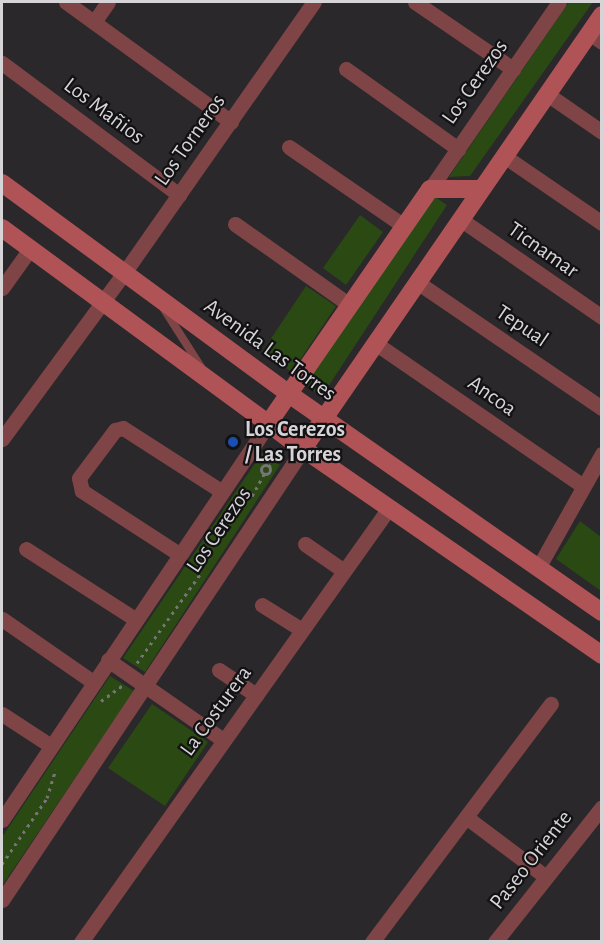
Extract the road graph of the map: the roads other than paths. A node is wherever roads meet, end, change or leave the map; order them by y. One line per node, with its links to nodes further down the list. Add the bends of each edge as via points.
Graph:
1 (66, 2): 7 (street)
2 (108, 2): 7 (street)
3 (314, 2): 13 (street, Los Torneros)
4 (415, 2): 11 (street)
5 (559, 2): 11 (street, Los Cerezos)
6 (602, 15): 8 (main road, Los Cerezos)
7 (94, 22): 13 (street)
8 (595, 38): 12 (main road, Los Cerezos)
9 (2, 63): 21 (street, Los Mañios)
10 (346, 69): 16 (street)
11 (513, 69): 16 (street, Los Cerezos)
12 (547, 94): 14 (street); 17 (main road, Los Cerezos)
13 (231, 122): 21 (street, Los Torneros)
14 (602, 132)
15 (289, 147): 25 (street)
16 (458, 149): 19 (street, Los Cerezos)
17 (504, 156): 20 (main road, Los Cerezos); 23 (street)
18 (2, 183): 28 (main road, Avenida Las Torres)
19 (430, 189): 20 (main road); 25 (main road, Los Cerezos)
20 (480, 189): 22 (main road, Los Cerezos)
21 (179, 195): 28 (street, Los Torneros)
22 (460, 219): 29 (main road, Los Cerezos); 34 (street, Ticnamar)
23 (602, 223)
24 (235, 224): 33 (street)
25 (404, 226): 33 (main road, Los Cerezos)
26 (2, 228): 27 (main road)
27 (30, 249): 30 (street); 32 (main road)
28 (123, 273): 31 (main road, Avenida Las Torres); 32 (street, Los Torneros)
29 (417, 282): 35 (main road, Los Cerezos); 38 (street, Tepual)
30 (2, 288)
31 (157, 297): 36 (lane); 37 (main road, Avenida Las Torres)
32 (102, 302): 36 (main road); 41 (street, Los Torneros)
33 (350, 305): 37 (main road, Los Cerezos)
34 (602, 317)
35 (375, 343): 39 (main road, Los Cerezos); 44 (street, Ancoa)
36 (209, 380): 40 (main road)
37 (289, 394): 39 (main road, Avenida Las Torres); 40 (main road, Los Cerezos)
38 (602, 408)
39 (324, 419): 42 (main road, Los Cerezos); 50 (main road, Avenida Las Torres)
40 (268, 424): 42 (main road); 45 (street, Los Cerezos)
41 (2, 439)
42 (303, 449): 46 (main road); 61 (street, Los Cerezos)
43 (602, 454): 44 (street)
44 (583, 486): 50 (street)
45 (221, 491): 49 (street, Los Cerezos); 49 (street, via 123,428 113,433 78,485)
46 (389, 508): 51 (street, La Costurera); 57 (main road)
47 (305, 544): 51 (street)
48 (26, 549): 55 (street)
49 (179, 554): 55 (street, Los Cerezos)
50 (538, 568): 53 (main road, Avenida Las Torres)
51 (344, 571): 56 (street, La Costurera)
52 (262, 605): 56 (street)
53 (602, 612)
54 (2, 619): 60 (street)
55 (135, 619): 58 (street, Los Cerezos)
56 (302, 630): 62 (street, La Costurera)
57 (602, 655)
58 (108, 660): 60 (street, Los Cerezos); 61 (street)
59 (219, 670): 62 (street)
60 (93, 682): 66 (street, Los Cerezos)
61 (145, 685): 65 (street); 71 (street, Los Cerezos)
62 (256, 695): 65 (street, La Costurera)
63 (551, 704): 69 (street)
64 (2, 714): 66 (street)
65 (223, 740): 73 (street, La Costurera)
66 (51, 746): 68 (street, Los Cerezos)
67 (602, 807): 70 (street, Paseo Oriente)
68 (4, 812)
69 (466, 817): 70 (street); 72 (street)
70 (546, 877): 74 (street, Paseo Oriente)
71 (2, 900)
72 (379, 939)
73 (81, 942)
74 (495, 942)

